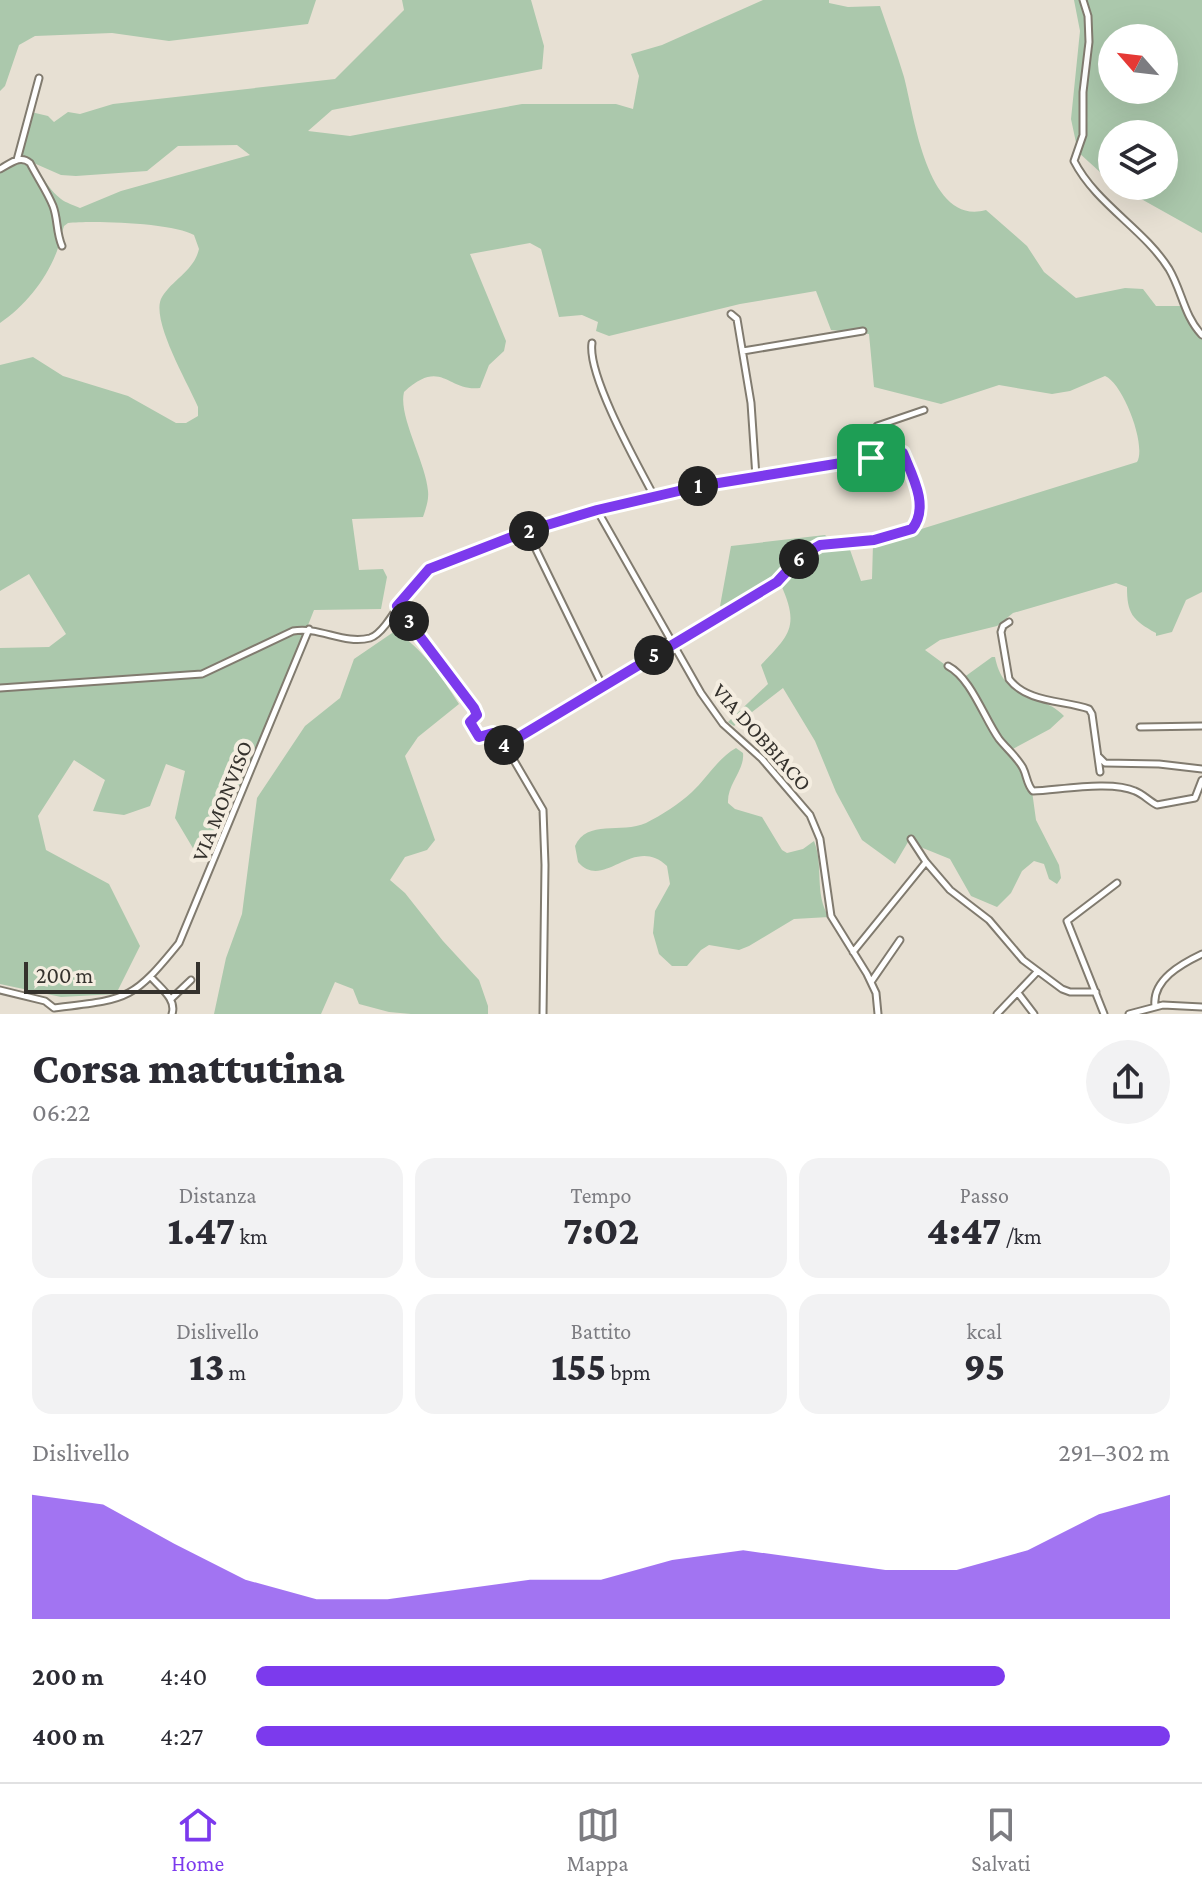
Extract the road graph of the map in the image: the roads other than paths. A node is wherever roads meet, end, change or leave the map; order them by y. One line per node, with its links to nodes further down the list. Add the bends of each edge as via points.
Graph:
1 (1083, 0): 8 (street, via 1089,42 1083,135 1074,161 1163,260 1188,317)
2 (39, 78): 3 (street)
3 (17, 160): 4 (street); 5 (street, via 30,163 53,205)
4 (0, 169)
5 (62, 246)
6 (731, 314): 10 (street, via 737,319)
7 (863, 331): 10 (street)
8 (1202, 335)
9 (592, 343): 14 (street, via 607,399)
10 (743, 351): 13 (street)
11 (924, 410): 12 (street, via 877,426)
12 (871, 458): 13 (street); 20 (street, via 903,453 921,506 912,529 809,550 777,582)
13 (756, 477): 14 (street)
14 (654, 496): 15 (street)
15 (597, 510): 16 (street); 20 (street, VIA DOBBIACO)
16 (527, 531): 17 (street, via 429,569); 22 (street)
17 (397, 606): 19 (street, via 383,628 367,638); 26 (street, via 474,708 477,715 470,722 479,737 493,733)
18 (1009, 622): 27 (street, via 1001,632 1012,684 1044,699 1089,709)
19 (309, 629): 23 (street, via 293,631 202,674); 38 (street, VIA MONVISO, via 183,937)
20 (674, 643): 22 (street); 35 (street, VIA DOBBIACO, via 723,724 762,759 810,815 820,839 831,916)
21 (948, 666): 30 (street, via 974,696 1033,791 1123,787 1157,805 1195,798)
22 (603, 687): 26 (street)
23 (0, 688)
24 (1202, 726): 25 (street)
25 (1140, 727)
26 (504, 746): 49 (street, via 543,810)
27 (1098, 756): 28 (street, via 1105,763); 29 (street)
28 (1202, 769)
29 (1100, 772)
30 (1202, 780)
31 (911, 839): 32 (street)
32 (926, 862): 35 (street); 37 (street)
33 (1117, 883): 42 (street, via 1067,921)
34 (900, 940): 40 (street)
35 (853, 952): 40 (street, VIA DOBBIACO)
36 (1202, 954): 45 (street, via 1161,982)
37 (1037, 972): 42 (street, via 1070,992); 43 (street)
38 (151, 977): 44 (street); 47 (street, VIA MONVISO, via 122,999)
39 (191, 980): 44 (street)
40 (871, 982): 50 (street, VIA DOBBIACO)
41 (0, 990): 47 (street, via 45,1001)
42 (1096, 992): 53 (street)
43 (1018, 993): 51 (street); 52 (street)
44 (171, 999): 48 (street)
45 (1155, 1006): 46 (street); 54 (street)
46 (1202, 1007)
47 (55, 1011)
48 (172, 1014)
49 (543, 1014)
50 (878, 1014)
51 (997, 1014)
52 (1034, 1014)
53 (1104, 1014)
54 (1129, 1014)

